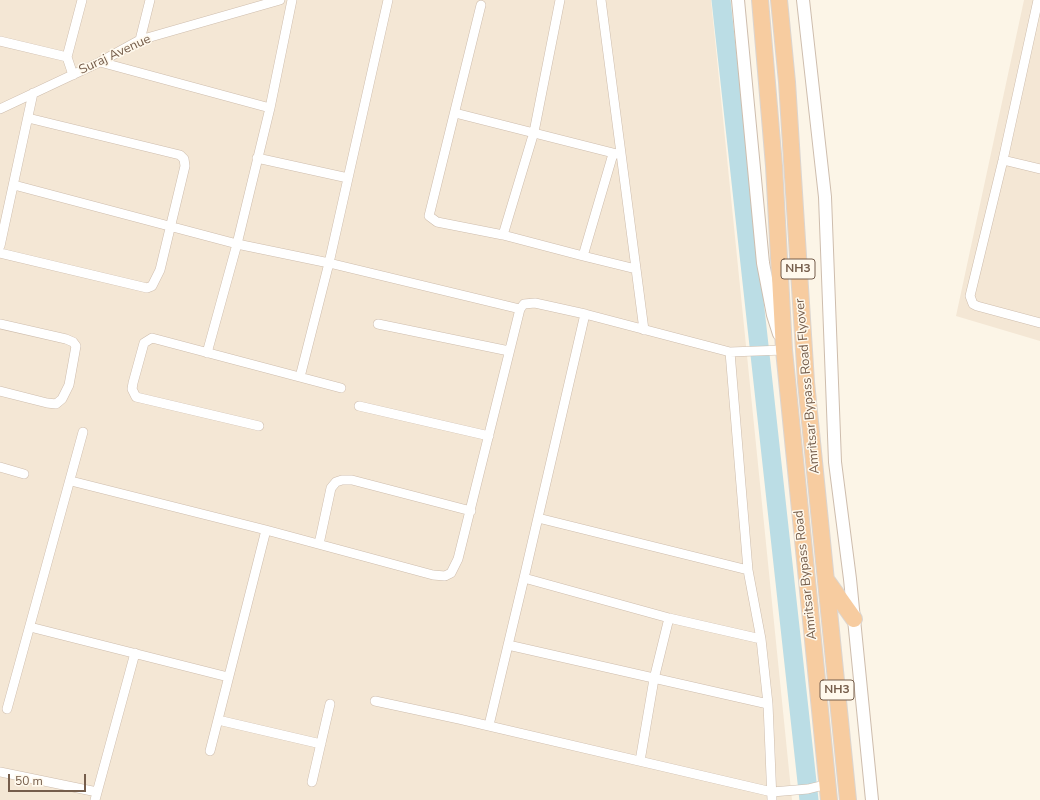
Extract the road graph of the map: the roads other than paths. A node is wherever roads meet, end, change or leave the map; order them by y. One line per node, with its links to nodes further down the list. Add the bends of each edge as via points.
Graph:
1 (82, 0): 16 (street)
2 (150, 0): 14 (street)
3 (280, 0): 14 (street, Suraj Avenue)
4 (292, 0): 20 (street)
5 (388, 0): 29 (street)
6 (560, 0): 24 (street)
7 (601, 0): 25 (street)
8 (738, 0): 45 (street, via 763,263 773,315)
9 (760, 0): 45 (highway, Amritsar Bypass Road Flyover / NH3)
10 (778, 0): 65 (highway, Amritsar Bypass Road Flyover / NH3, via 787,82 806,382)
11 (803, 0): 67 (street, via 825,197 835,462)
12 (1038, 0): 27 (street)
13 (481, 5): 22 (street)
14 (140, 40): 17 (street, Suraj Avenue)
15 (0, 42): 16 (street)
16 (67, 57): 18 (street)
17 (100, 62): 18 (street, Suraj Avenue); 20 (street)
18 (73, 75): 19 (street, Suraj Avenue)
19 (33, 93): 21 (street, Suraj Avenue); 23 (street)
20 (270, 108): 26 (street)
21 (0, 109)
22 (455, 113): 24 (street); 32 (street, via 429,216 437,222)
23 (28, 118): 30 (street); 31 (street, via 182,156 185,166)
24 (534, 132): 25 (street); 32 (street)
25 (617, 155): 36 (street); 38 (street)
26 (257, 158): 29 (street); 33 (street)
27 (1003, 160): 28 (street); 41 (street, via 970,296 973,304 977,306)
28 (1040, 169)
29 (348, 178): 37 (street)
30 (14, 185): 31 (street); 34 (street)
31 (171, 226): 33 (street); 35 (street, via 157,278 152,286 147,288)
32 (503, 235): 36 (street)
33 (236, 244): 37 (street); 48 (street)
34 (0, 246)
35 (0, 252)
36 (583, 256): 38 (street)
37 (329, 263): 39 (street); 49 (street)
38 (636, 269): 44 (street)
39 (520, 309): 40 (street, via 524,304 535,303); 46 (street)
40 (585, 314): 44 (street); 60 (street)
41 (1040, 323)
42 (0, 324): 51 (street, via 66,339 76,346 69,386 56,404)
43 (378, 324): 46 (street)
44 (644, 330): 47 (street)
45 (784, 350): 47 (street); 85 (highway, Amritsar Bypass Road / NH3)
46 (509, 351): 55 (street)
47 (730, 352): 63 (street)
48 (206, 353): 49 (street); 53 (street, via 152,338 146,340 133,383 134,394 150,401)
49 (300, 377): 50 (street)
50 (342, 388)
51 (0, 391)
52 (358, 406): 55 (street)
53 (259, 426)
54 (83, 432): 58 (street)
55 (489, 436): 59 (street)
56 (0, 467): 57 (street)
57 (24, 474)
58 (71, 481): 61 (street); 68 (street)
59 (471, 510): 62 (street, via 455,566 451,573 445,576); 62 (street, via 352,480 342,480 331,488)
60 (538, 518): 63 (street); 64 (street)
61 (266, 530): 62 (street); 72 (street)
62 (319, 544)
63 (748, 570): 69 (street)
64 (524, 578): 66 (street); 70 (street)
65 (826, 579): 67 (highway); 88 (highway, Amritsar Bypass Road / NH3)
66 (669, 618): 69 (street); 73 (street)
67 (854, 619): 89 (street)
68 (30, 627): 71 (street); 77 (street)
69 (761, 639): 76 (street)
70 (508, 645): 73 (street); 79 (street)
71 (135, 653): 72 (street); 86 (street)
72 (228, 677): 78 (street)
73 (654, 679): 76 (street); 82 (street)
74 (375, 701): 79 (street)
75 (330, 704): 80 (street)
76 (768, 704): 87 (street)
77 (7, 710)
78 (218, 720): 80 (street); 81 (street)
79 (489, 726): 82 (street)
80 (321, 744): 84 (street)
81 (210, 751)
82 (640, 761): 87 (street)
83 (0, 772): 86 (street)
84 (312, 782)
85 (828, 792): 87 (street, via 808,789 784,791)
86 (96, 796)
87 (772, 796)
88 (848, 800)
89 (872, 800)

